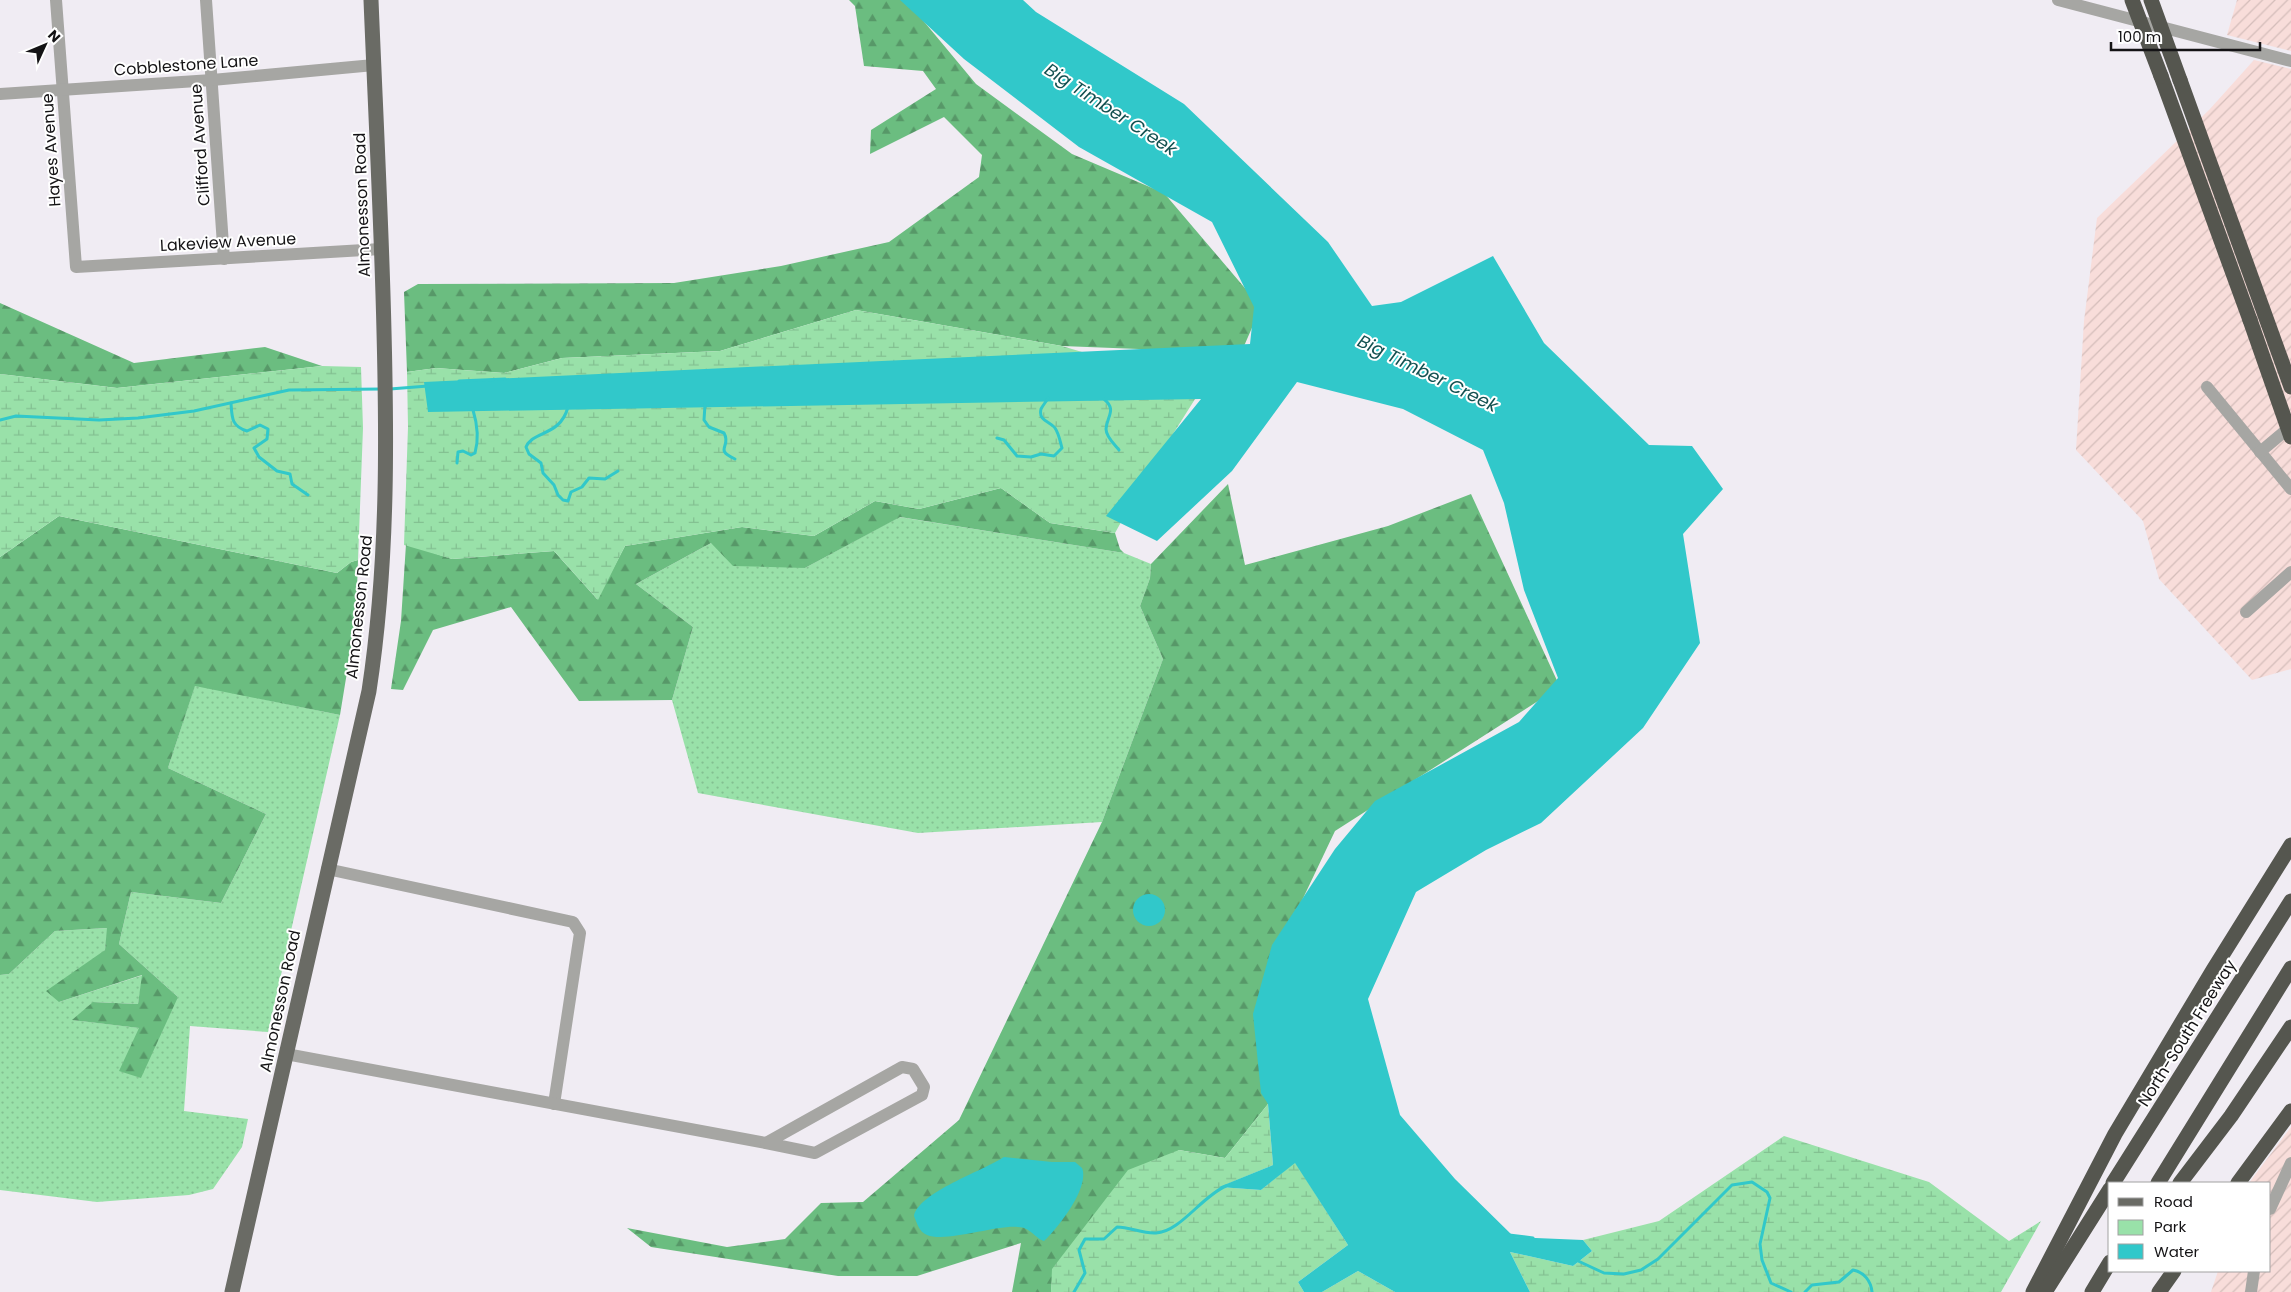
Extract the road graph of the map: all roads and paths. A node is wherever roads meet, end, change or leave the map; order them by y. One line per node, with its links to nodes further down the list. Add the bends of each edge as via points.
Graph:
1 (56, 0): 10 (street, Hayes Avenue)
2 (206, 0): 9 (street, Clifford Avenue)
3 (371, 0): 8 (main road, Almonesson Road)
4 (2058, 0): 7 (street)
5 (2132, 0): 18 (highway, bridge)
6 (2151, 0): 16 (highway, bridge)
7 (2291, 61)
8 (374, 65): 9 (street, Cobblestone Lane); 12 (main road, Almonesson Road)
9 (212, 80): 10 (street, Cobblestone Lane); 13 (street, Clifford Avenue)
10 (63, 90): 11 (street, Cobblestone Lane); 14 (street, Hayes Avenue)
11 (0, 94)
12 (382, 249): 13 (street, Lakeview Avenue); 24 (main road, Almonesson Road, via 386,404 384,537 377,636 369,691)
13 (224, 259): 14 (street, Lakeview Avenue)
14 (76, 268)
15 (2206, 387): 19 (street)
16 (2291, 387)
17 (2291, 426): 19 (street)
18 (2291, 436)
19 (2260, 452): 20 (street)
20 (2291, 489)
21 (2291, 572): 22 (street)
22 (2246, 612)
23 (2291, 845): 43 (highway, via 2115,1134)
24 (327, 869): 28 (main road, Almonesson Road); 29 (street, via 573,922 580,933)
25 (2291, 901): 33 (highway, North-South Freeway)
26 (2291, 968): 34 (highway)
27 (2291, 1027): 35 (highway, via 2231,1116)
28 (286, 1054): 29 (street); 42 (main road, Almonesson Road)
29 (554, 1104): 31 (street)
30 (2291, 1111): 36 (highway)
31 (766, 1143): 31 (street, via 815,1153 922,1095 924,1087 913,1069 902,1067)
32 (2291, 1163): 38 (street)
33 (2114, 1182)
34 (2159, 1182)
35 (2181, 1182)
36 (2239, 1182)
37 (2108, 1192): 44 (highway)
38 (2271, 1206)
39 (2108, 1265): 45 (highway)
40 (2173, 1272): 46 (highway)
41 (2254, 1272): 47 (street)
42 (232, 1292)
43 (2033, 1292)
44 (2045, 1292)
45 (2092, 1292)
46 (2159, 1292)
47 (2251, 1292)

